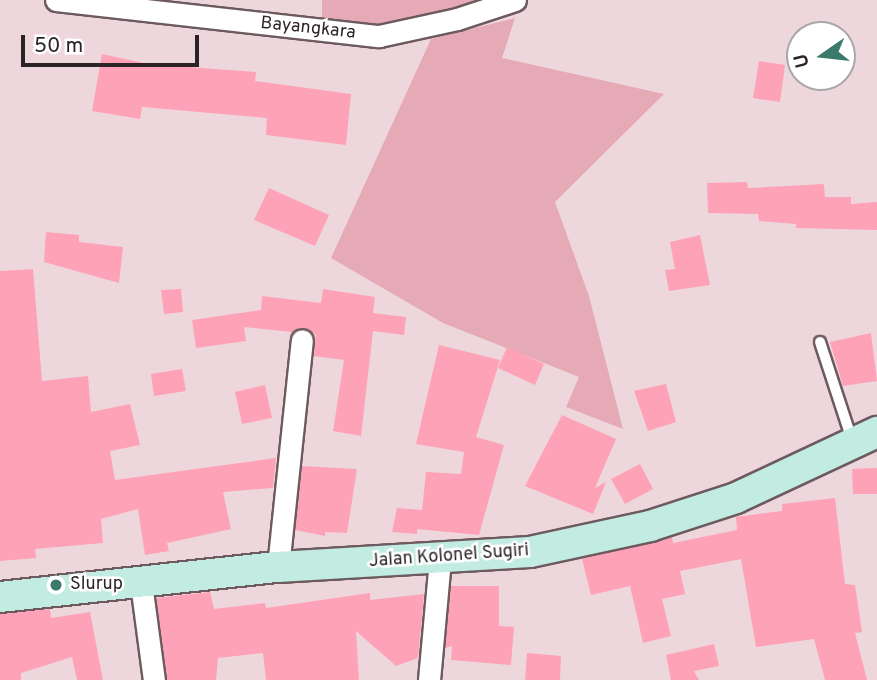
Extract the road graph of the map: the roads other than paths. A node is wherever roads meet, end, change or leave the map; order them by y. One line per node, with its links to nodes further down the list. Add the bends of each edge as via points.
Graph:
1 (56, 0): 2 (street, Bayangkara, via 379,36 457,19)
2 (515, 0)
3 (302, 340): 7 (street)
4 (820, 342): 5 (lane)
5 (865, 439): 6 (street, Jalan Kolonel Sugiri, via 736,498 650,526 530,552)
6 (440, 559): 7 (street, Jalan Kolonel Sugiri); 11 (street)
7 (278, 567): 8 (street, Jalan Kolonel Sugiri)
8 (141, 583): 9 (street, Jalan Kolonel Sugiri); 10 (street)
9 (0, 597)
10 (154, 680)
11 (429, 680)

